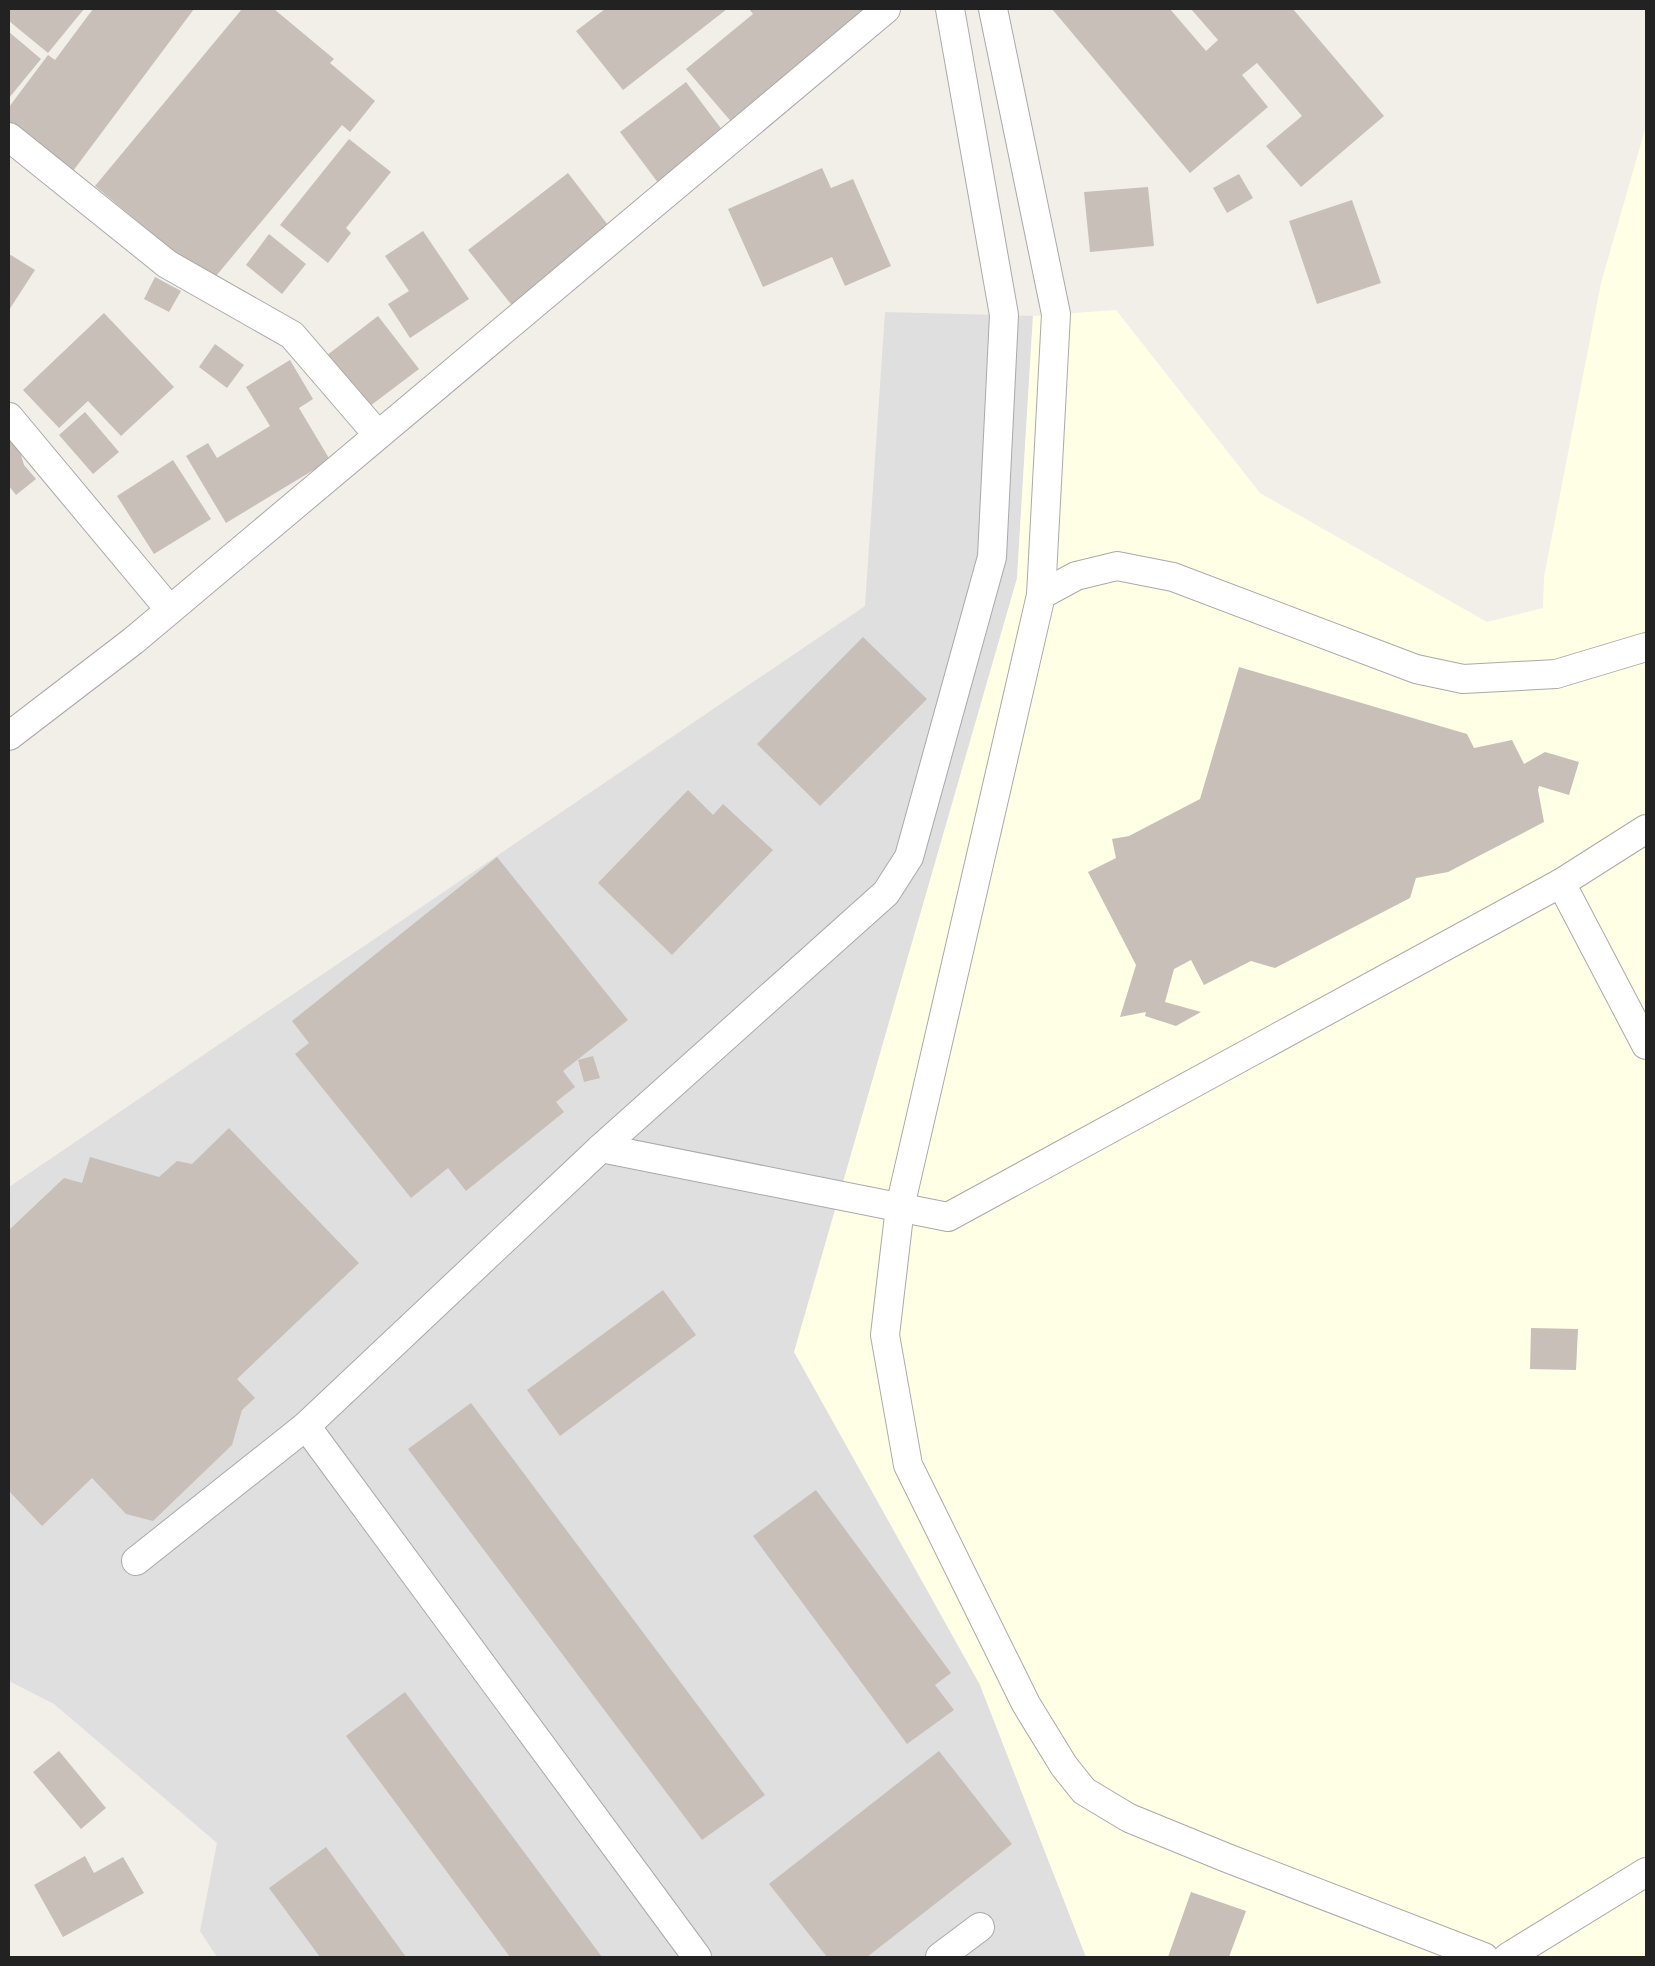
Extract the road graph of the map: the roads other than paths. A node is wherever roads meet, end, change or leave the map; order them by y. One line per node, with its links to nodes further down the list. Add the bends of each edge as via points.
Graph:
1 (886, 9): 6 (street)
2 (950, 9): 14 (street, via 1004,325 992,557 909,857 886,893)
3 (993, 9): 7 (street, via 1056,314)
4 (9, 137): 6 (street, via 167,264 292,335)
5 (9, 417): 8 (street)
6 (378, 435): 8 (street)
7 (1042, 595): 9 (street, via 1076,576 1117,566 1173,577 1416,669 1463,679 1556,674); 15 (street)
8 (170, 610): 10 (street)
9 (1646, 646)
10 (9, 736)
11 (1646, 829): 12 (street)
12 (1561, 884): 13 (street); 15 (street, via 948,1217)
13 (1646, 1045)
14 (601, 1148): 15 (street); 16 (street)
15 (900, 1207): 22 (street, via 885,1335 908,1465 1026,1704 1064,1766 1084,1791 1129,1818)
16 (306, 1426): 17 (street); 20 (street)
17 (136, 1561)
18 (1646, 1872): 23 (street)
19 (980, 1927): 21 (street)
20 (697, 1957)
21 (940, 1957)
22 (1484, 1957)
23 (1508, 1957)

